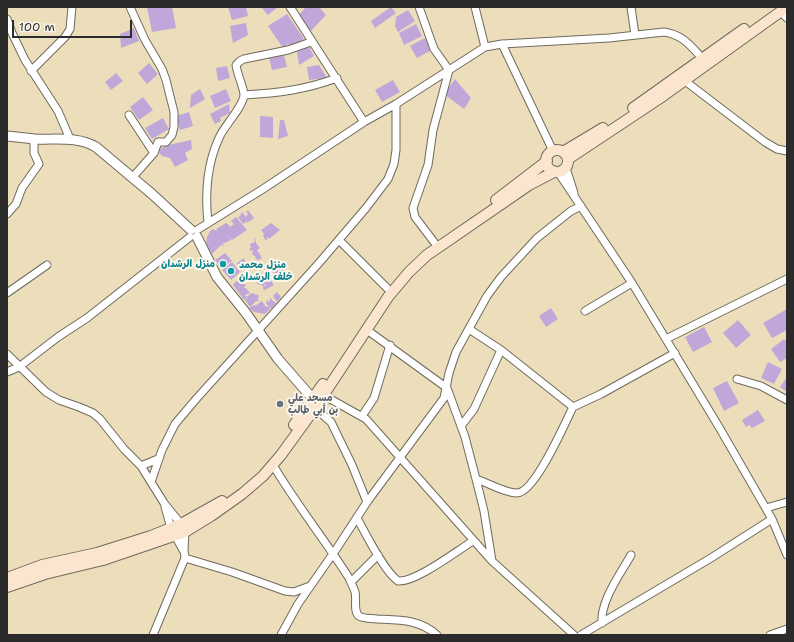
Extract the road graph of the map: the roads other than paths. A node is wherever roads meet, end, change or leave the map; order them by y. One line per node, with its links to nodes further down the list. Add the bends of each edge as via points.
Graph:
1 (72, 7): 15 (street, via 70,29 65,37)
2 (130, 7): 26 (street, via 162,69 174,112 172,135 166,142 158,142)
3 (290, 7): 10 (street)
4 (419, 7): 14 (street, via 434,49)
5 (475, 7): 12 (street)
6 (631, 7): 9 (street)
7 (782, 11): 13 (main road); 17 (main road)
8 (7, 19): 15 (street)
9 (635, 35): 11 (street); 13 (street, via 671,33 685,40)
10 (311, 42): 16 (street); 18 (street, via 238,62 236,65)
11 (502, 44): 12 (street); 27 (street)
12 (485, 48): 14 (street)
13 (702, 58): 27 (main road, via 600,130)
14 (448, 70): 19 (street); 34 (street, via 433,130 428,165 413,208 415,217)
15 (31, 71): 24 (street, via 58,111)
16 (337, 78): 18 (street, via 300,90); 21 (street)
17 (685, 81): 25 (street, via 765,142); 27 (main road)
18 (244, 95): 31 (street, via 219,138 213,155 207,185)
19 (396, 104): 21 (street); 33 (street, via 396,150 391,173)
20 (129, 115): 26 (street)
21 (364, 122): 31 (street)
22 (7, 136): 23 (street)
23 (34, 139): 24 (street); 30 (street, via 34,153 39,164 22,188 16,204)
24 (70, 140): 28 (street, via 83,141 96,147)
25 (787, 152)
26 (154, 153): 28 (street)
27 (560, 162): 29 (street); 34 (main road, via 548,156 547,162); 42 (main road, via 416,264 393,290)
28 (132, 178): 32 (street)
29 (579, 203): 37 (street); 41 (street, via 546,230 509,268 487,296)
30 (7, 214)
31 (208, 223): 32 (street)
32 (194, 234): 43 (street, via 217,277); 49 (street, via 116,296)
33 (339, 240): 38 (street); 43 (street)
34 (434, 242): 38 (main road, via 404,268)
35 (47, 265): 39 (street)
36 (787, 279): 44 (street)
37 (632, 282): 40 (street); 44 (street)
38 (387, 288): 55 (main road)
39 (7, 293)
40 (585, 311)
41 (468, 329): 46 (street); 52 (street, via 452,362)
42 (367, 330): 45 (street); 53 (main road)
43 (258, 331): 55 (street); 60 (street, via 175,424)
44 (666, 339): 47 (street)
45 (390, 345): 52 (street); 57 (street, via 374,398)
46 (501, 350): 56 (street); 58 (street, via 474,409)
47 (675, 353): 56 (street); 68 (street)
48 (7, 354): 49 (street)
49 (19, 367): 50 (street); 62 (street, via 52,396 93,413)
50 (7, 372)
51 (737, 379): 54 (street, via 761,386)
52 (447, 388): 58 (street); 59 (street, via 439,406)
53 (323, 395): 55 (main road); 57 (street)
54 (787, 400)
55 (314, 403): 61 (main road); 65 (street, via 331,422); 71 (main road, via 258,472)
56 (573, 407): 63 (street, via 537,477 525,490 517,493 508,491)
57 (362, 416): 59 (street)
58 (461, 426): 63 (street)
59 (400, 457): 65 (street); 73 (street)
60 (158, 459): 62 (street); 64 (street)
61 (273, 464): 71 (main road, via 259,480 206,520); 74 (street, via 289,491)
62 (141, 466): 64 (street)
63 (476, 479): 79 (street)
64 (151, 482): 67 (street)
65 (367, 502): 69 (street)
66 (787, 502): 68 (street)
67 (164, 504): 71 (street); 72 (street)
68 (766, 508): 70 (street)
69 (357, 518): 74 (street); 76 (street)
70 (772, 519): 78 (street); 84 (street)
71 (183, 528): 72 (main road); 75 (street)
72 (173, 532): 75 (street); 80 (main road, via 42,565); 83 (main road, via 103,560)
73 (473, 540): 76 (street, via 426,571 404,581 394,578); 79 (street)
74 (334, 553): 81 (street); 82 (street)
75 (184, 554): 82 (street, via 276,589 297,592); 86 (street)
76 (378, 555): 81 (street)
77 (631, 555): 84 (street, via 606,601)
78 (787, 555)
79 (492, 561): 89 (street)
80 (7, 578)
81 (351, 582): 88 (street, via 359,616 420,624)
82 (310, 585): 87 (street)
83 (7, 586)
84 (602, 623): 90 (street)
85 (787, 629): 91 (street)
86 (153, 635)
87 (281, 635)
88 (437, 635)
89 (574, 635)
90 (581, 635)
91 (770, 635)

